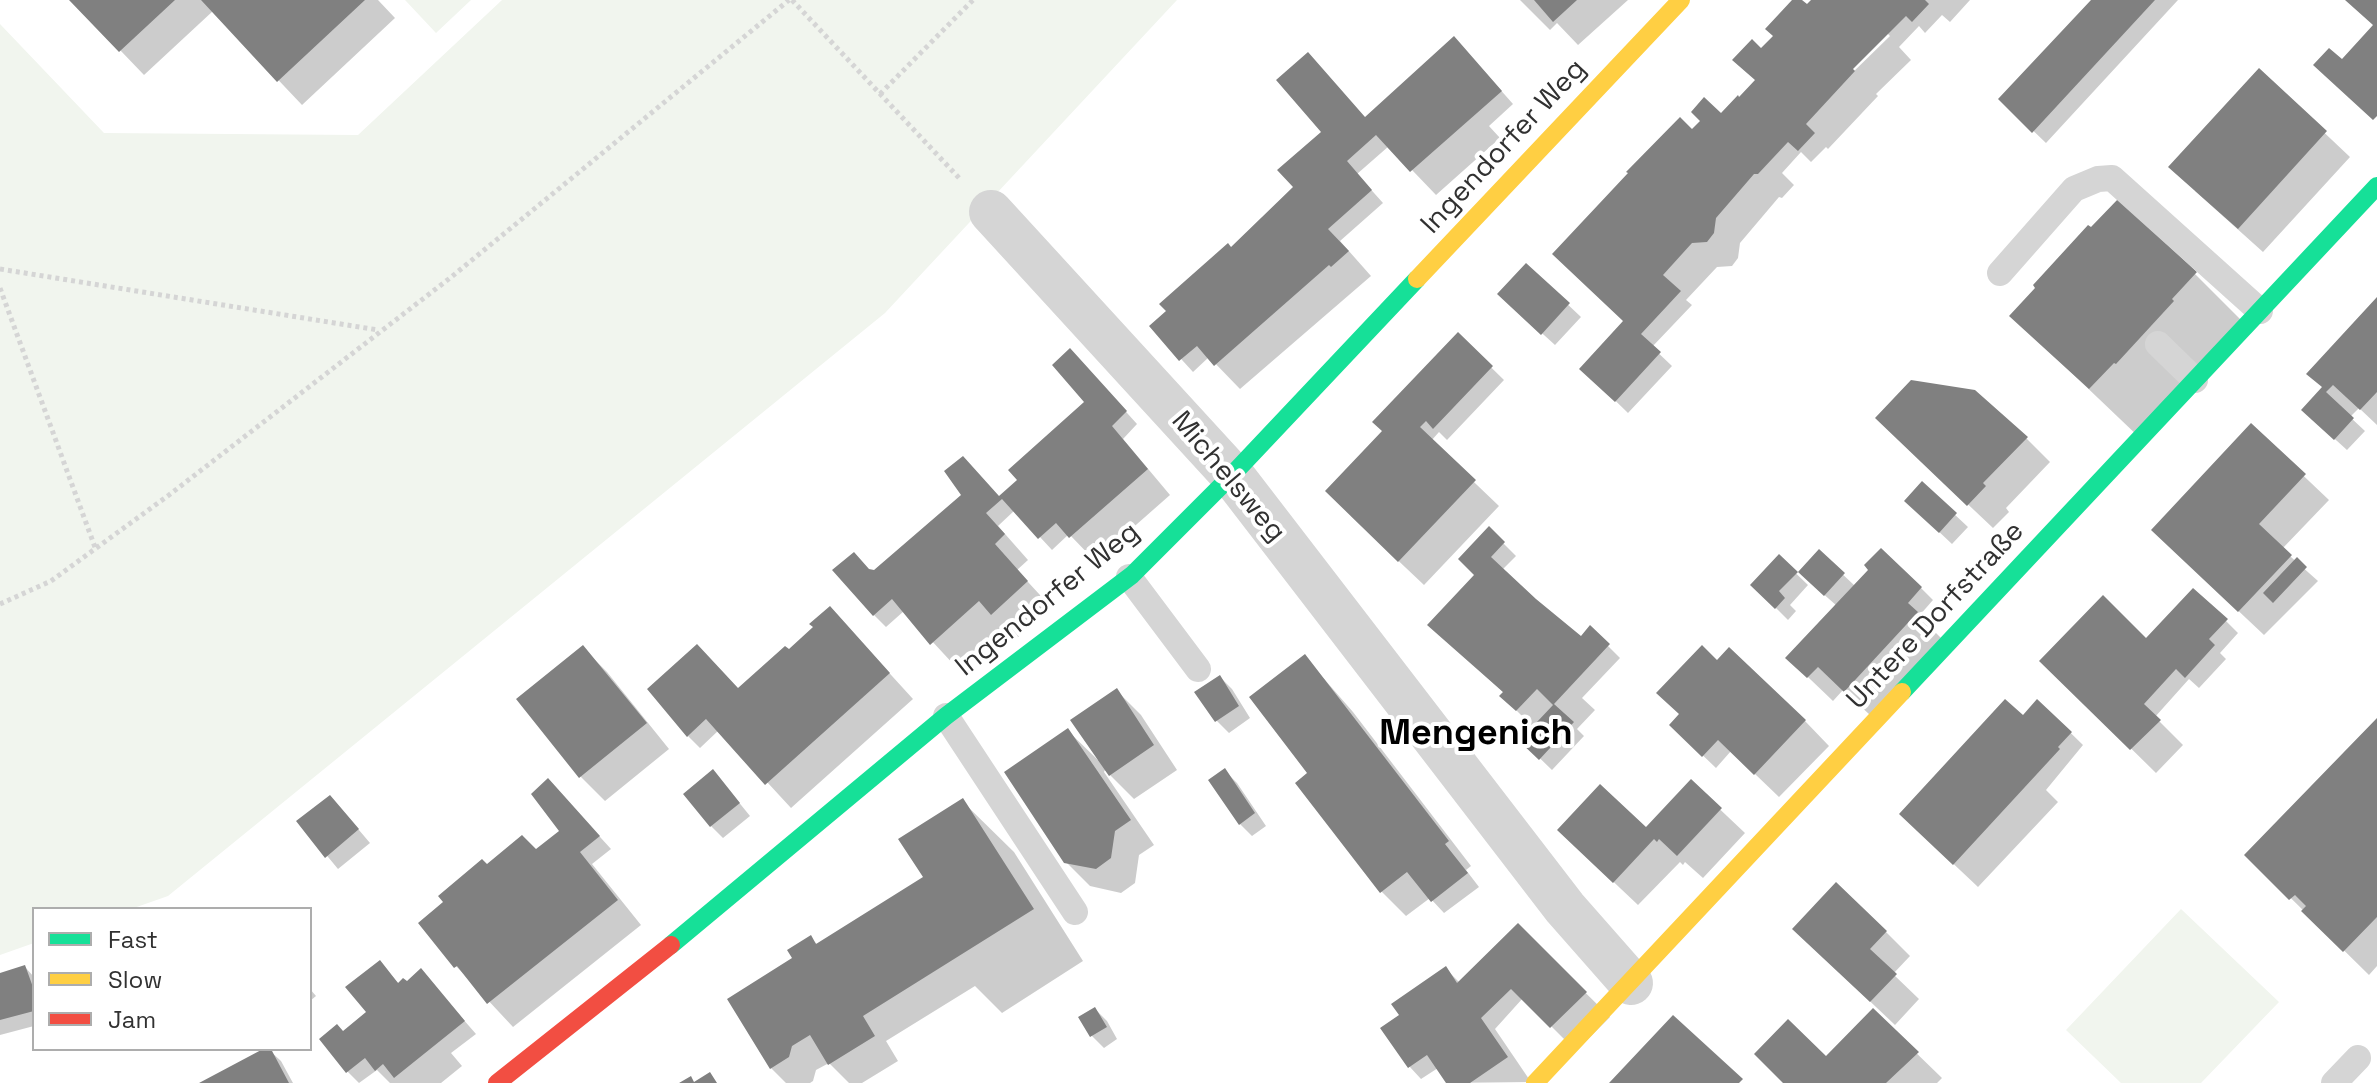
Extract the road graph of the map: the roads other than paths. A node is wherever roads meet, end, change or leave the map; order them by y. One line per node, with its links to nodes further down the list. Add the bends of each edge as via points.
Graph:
1 (1681, 0): 8 (street, Ingendorfer Weg)
2 (2377, 186): 5 (street, Untere Dorfstraße)
3 (991, 212): 8 (street, Michelsweg)
4 (2000, 273): 5 (lane, via 2074,189 2112,178)
5 (2260, 311): 7 (street, Untere Dorfstraße)
6 (2158, 344): 7 (lane)
7 (2195, 380): 13 (street, Untere Dorfstraße)
8 (1232, 475): 9 (street, Ingendorfer Weg); 13 (street, Michelsweg, via 1565,908)
9 (1129, 577): 10 (lane); 11 (street, Ingendorfer Weg)
10 (1198, 669)
11 (946, 716): 12 (lane); 15 (street, Ingendorfer Weg)
12 (1075, 912)
13 (1631, 983): 16 (street, Untere Dorfstraße)
14 (2358, 1058): 17 (lane)
15 (497, 1083)
16 (1535, 1083)
17 (2334, 1083)

